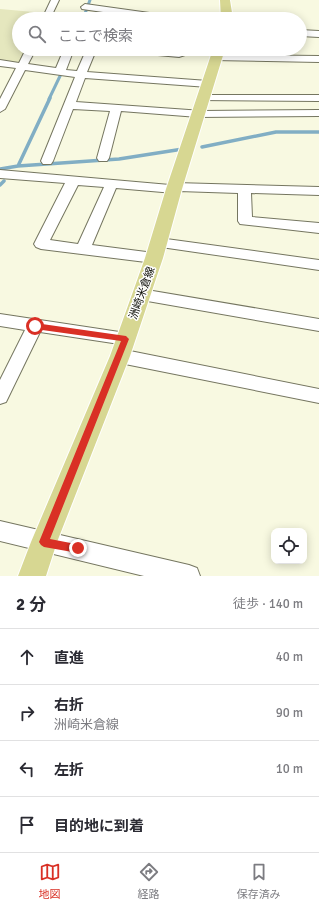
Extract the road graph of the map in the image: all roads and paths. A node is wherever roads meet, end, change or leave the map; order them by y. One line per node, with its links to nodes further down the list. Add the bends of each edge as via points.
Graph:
1 (55, 0): 4 (street)
2 (225, 0): 6 (main road)
3 (86, 7): 5 (street)
4 (49, 12)
5 (121, 12)
6 (226, 12)
7 (307, 33): 8 (street)
8 (319, 34)
9 (27, 56): 16 (street)
10 (66, 56): 17 (street)
11 (89, 56): 18 (street)
12 (217, 56): 20 (main road, 洲崎米倉線)
13 (258, 56): 14 (street)
14 (319, 59)
15 (0, 63): 16 (street)
16 (22, 66): 17 (street); 23 (street)
17 (60, 72): 18 (street)
18 (82, 75): 20 (street); 21 (street)
19 (319, 98): 20 (street)
20 (202, 102): 22 (street); 24 (street); 30 (main road, 洲崎米倉線)
21 (69, 105): 22 (street); 26 (street)
22 (116, 108): 25 (street)
23 (0, 109)
24 (319, 113)
25 (103, 158)
26 (47, 161)
27 (0, 174): 28 (street)
28 (72, 181): 29 (street); 34 (street, via 41,244)
29 (111, 184): 30 (street); 34 (street)
30 (175, 188): 31 (street); 35 (main road, 洲崎米倉線)
31 (244, 189): 32 (street); 33 (street, via 245,220)
32 (319, 191)
33 (319, 228)
34 (83, 249): 35 (street)
35 (157, 251): 36 (street); 37 (main road, 洲崎米倉線)
36 (319, 265)
37 (141, 295): 39 (street); 41 (main road, 洲崎米倉線)
38 (0, 320): 40 (street)
39 (319, 325)
40 (35, 326): 41 (street); 42 (street)
41 (123, 348): 43 (street); 45 (main road, 洲崎米倉線)
42 (0, 396)
43 (319, 396)
44 (0, 531): 45 (street)
45 (44, 542): 46 (main road, 洲崎米倉線); 47 (street)
46 (32, 576)
47 (189, 576)

